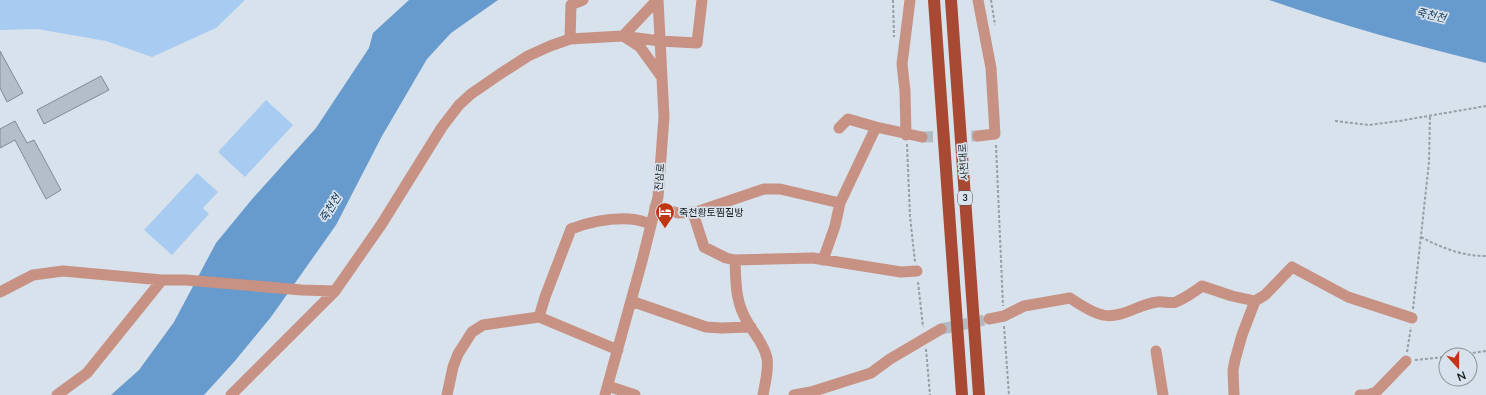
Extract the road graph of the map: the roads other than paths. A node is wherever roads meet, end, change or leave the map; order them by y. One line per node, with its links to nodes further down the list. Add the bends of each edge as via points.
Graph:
1 (583, 0): 10 (street, via 571,5)
2 (658, 0): 8 (street); 11 (street, 진삼로)
3 (702, 0): 11 (street, via 697,43)
4 (910, 0): 15 (street, via 902,64)
5 (934, 0): 45 (main road, 사천대로 / 3)
6 (951, 0): 46 (main road, 사천대로 / 3)
7 (978, 0): 16 (street, via 991,68 995,134)
8 (647, 6): 9 (street)
9 (624, 36): 10 (street); 11 (street); 12 (street, via 640,47)
10 (570, 39): 26 (street, via 528,56 471,94 460,105 442,127)
11 (660, 41): 12 (street, 진삼로)
12 (662, 77): 19 (street, 진삼로, via 664,116)
13 (839, 128): 14 (street, via 848,119)
14 (876, 128): 15 (street); 18 (street)
15 (906, 135): 17 (street)
16 (978, 136)
17 (922, 137)
18 (840, 203): 20 (street, via 780,189 764,189); 23 (street)
19 (655, 207): 20 (street, via 678,213); 21 (street, 진삼로)
20 (693, 213): 22 (street, via 704,247)
21 (651, 224): 28 (street, 진삼로); 30 (street, via 631,219 610,220 571,229)
22 (735, 260): 23 (street); 33 (street, via 736,296)
23 (823, 260): 24 (street, via 901,272)
24 (917, 271)
25 (162, 280): 26 (street); 27 (street, via 63,271 33,275); 39 (street, via 86,373)
26 (336, 291): 40 (street)
27 (0, 292)
28 (631, 301): 33 (street, via 706,326); 35 (street, 진삼로)
29 (1255, 302): 31 (street, via 1266,295 1292,267 1348,297); 32 (street, via 1202,286 1173,303 1157,302 1116,315 1103,315 1070,298 1024,306 1004,316); 48 (street, via 1235,360)
30 (539, 317): 35 (street); 41 (street, via 483,326 472,332 458,354)
31 (1412, 318)
32 (989, 319)
33 (751, 327): 43 (street, via 763,344 767,358 768,368)
34 (941, 329): 44 (street, via 871,373)
35 (618, 350): 38 (street, 진삼로)
36 (1156, 351): 47 (street)
37 (1406, 361): 49 (street, via 1376,392)
38 (607, 391): 42 (street)
39 (57, 395)
40 (231, 395)
41 (447, 395)
42 (634, 395)
43 (763, 395)
44 (794, 395)
45 (962, 395)
46 (979, 395)
47 (1163, 395)
48 (1234, 395)
49 (1360, 395)

